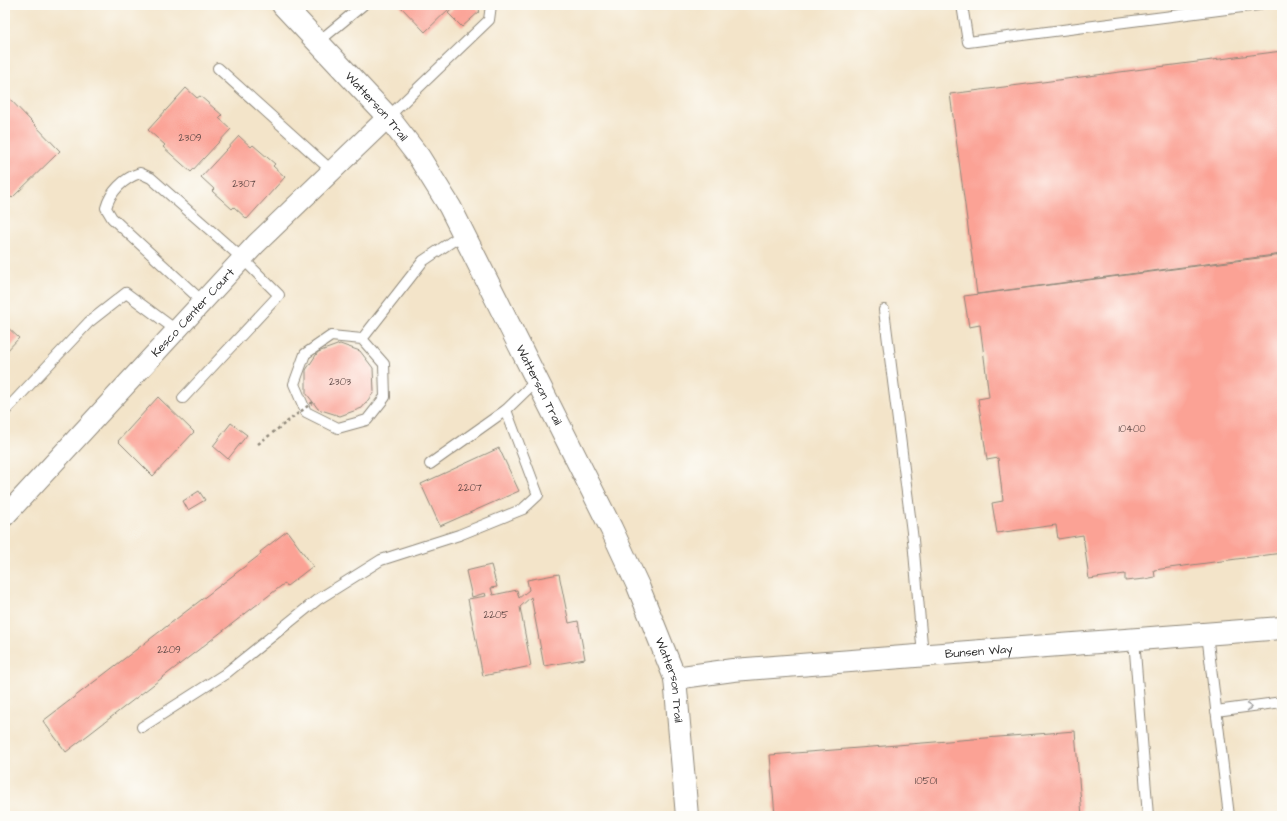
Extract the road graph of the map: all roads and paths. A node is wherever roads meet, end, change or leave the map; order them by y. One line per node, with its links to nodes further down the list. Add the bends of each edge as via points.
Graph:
1 (283, 5): 7 (main road, Watterson Trail)
2 (362, 5): 7 (lane)
3 (491, 5): 9 (lane, via 489,20)
4 (962, 5): 6 (lane, via 968,42)
5 (1258, 5): 6 (lane)
6 (1210, 8)
7 (318, 42): 9 (main road, Watterson Trail)
8 (218, 68): 10 (lane)
9 (388, 117): 10 (street, Kesco Center Court); 11 (main road, Watterson Trail, via 419,157 450,207)
10 (332, 171): 12 (street, Kesco Center Court)
11 (463, 234): 16 (lane, via 423,261); 17 (main road, Watterson Trail)
12 (242, 259): 13 (street, Kesco Center Court); 13 (lane, via 151,178 140,173 128,177 108,199 106,208 112,218); 18 (lane, via 279,295)
13 (203, 302): 15 (street, Kesco Center Court)
14 (884, 310): 28 (lane, via 912,540)
15 (176, 330): 20 (lane, via 126,293 89,322); 24 (street, Kesco Center Court)
16 (362, 339): 16 (lane, via 331,336 305,354 294,384 306,412 338,428 367,420 385,397 384,364)
17 (537, 380): 21 (lane); 29 (main road, Watterson Trail, via 638,586)
18 (183, 398)
19 (313, 402): 22 (path, bridge)
20 (5, 410)
21 (506, 410): 23 (lane); 32 (lane, via 538,495 523,509 459,535 381,560 317,600 225,674)
22 (258, 444)
23 (430, 464)
24 (5, 516)
25 (1282, 628): 26 (main road, Bunsen Way)
26 (1207, 634): 27 (main road, Bunsen Way); 31 (lane)
27 (1134, 639): 28 (main road, Bunsen Way); 34 (lane)
28 (923, 656): 29 (main road, Bunsen Way, via 733,670)
29 (675, 678): 33 (main road, Watterson Trail)
30 (1282, 702): 31 (lane, one-way to 30)
31 (1216, 711): 35 (lane)
32 (142, 727)
33 (687, 816)
34 (1148, 816)
35 (1229, 816)

